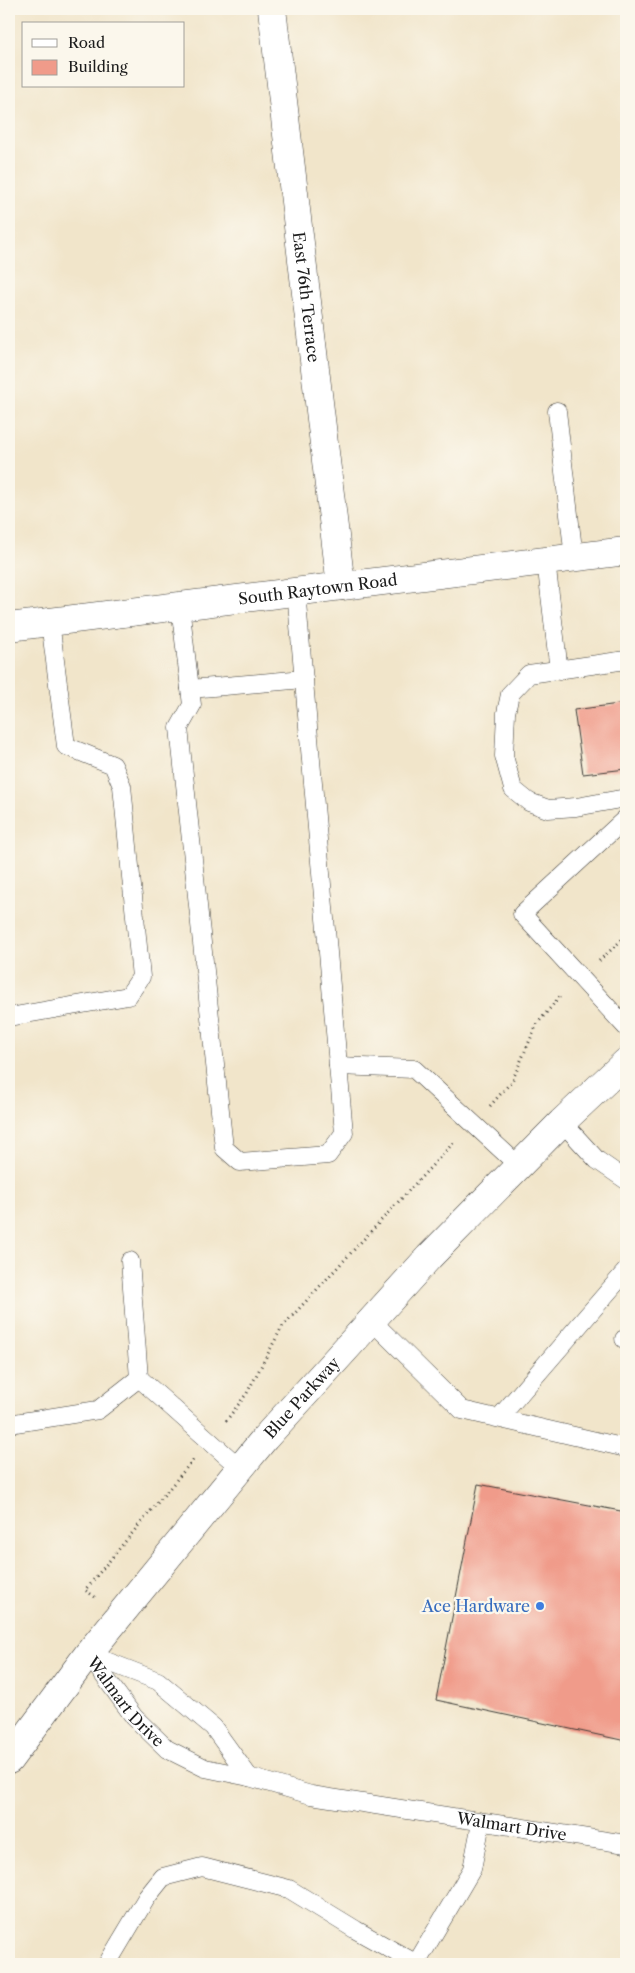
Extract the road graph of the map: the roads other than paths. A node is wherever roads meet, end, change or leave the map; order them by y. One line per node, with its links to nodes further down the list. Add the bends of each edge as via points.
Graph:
1 (272, 9): 6 (main road, East 76th Terrace)
2 (557, 411): 4 (lane)
3 (626, 551): 4 (main road, South Raytown Road)
4 (574, 558): 5 (main road, South Raytown Road)
5 (546, 561): 6 (main road, South Raytown Road); 12 (lane)
6 (341, 586): 7 (main road, South Raytown Road)
7 (296, 591): 8 (main road, South Raytown Road); 13 (lane)
8 (180, 606): 9 (main road, South Raytown Road); 14 (lane)
9 (50, 622): 10 (main road, South Raytown Road); 17 (lane, via 66,746 113,765 122,786 141,977 128,996)
10 (9, 627)
11 (626, 660): 12 (lane)
12 (559, 670): 15 (lane, via 529,674 510,694 504,756 513,789 529,802 548,808 576,807)
13 (304, 679): 14 (lane); 20 (lane)
14 (190, 689): 20 (lane, via 192,705 179,728 224,1148 240,1162 328,1155 344,1133)
15 (626, 798)
16 (626, 818): 18 (lane, via 522,914)
17 (9, 1017)
18 (626, 1027)
19 (626, 1062): 21 (main road, Blue Parkway)
20 (338, 1066): 22 (lane, via 414,1069)
21 (562, 1122): 22 (main road, Blue Parkway); 23 (lane, via 596,1160)
22 (519, 1166): 26 (main road, Blue Parkway)
23 (626, 1180)
24 (130, 1261): 27 (lane)
25 (626, 1271): 28 (lane)
26 (372, 1321): 28 (lane, via 462,1410); 31 (main road, Blue Parkway)
27 (139, 1378): 29 (lane, via 98,1410); 31 (lane)
28 (499, 1418): 30 (lane)
29 (9, 1424)
30 (626, 1448)
31 (240, 1468): 32 (main road, Blue Parkway)
32 (88, 1654): 33 (main road, Blue Parkway); 34 (lane, Walmart Drive, via 158,1681 213,1727); 34 (lane, Walmart Drive, via 134,1717 167,1749 205,1768)
33 (9, 1760)
34 (249, 1776): 35 (lane, Walmart Drive, via 311,1795)
35 (482, 1823): 36 (lane, Walmart Drive); 38 (lane, via 472,1869)
36 (626, 1844)
37 (107, 1964): 38 (lane, via 163,1877 202,1867 288,1890)
38 (417, 1964)

